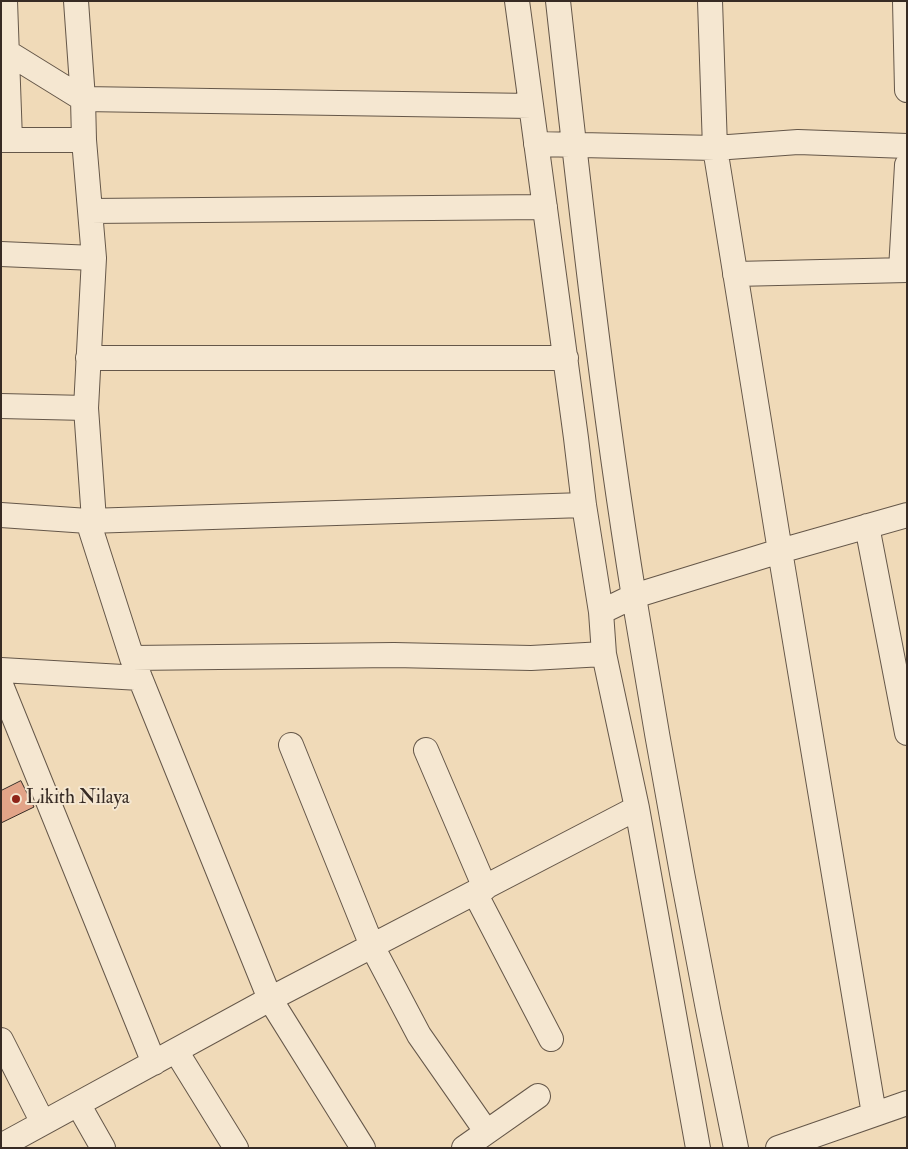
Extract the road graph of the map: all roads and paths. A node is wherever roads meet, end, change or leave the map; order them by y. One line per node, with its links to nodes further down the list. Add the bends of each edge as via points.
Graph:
1 (5, 1): 7 (street)
2 (76, 1): 9 (street)
3 (516, 1): 10 (street)
4 (558, 1): 14 (street)
5 (710, 1): 16 (street)
6 (905, 1): 8 (street)
7 (4, 52): 9 (street); 11 (street)
8 (907, 90)
9 (83, 99): 10 (street); 12 (street)
10 (531, 106): 13 (street)
11 (6, 140): 12 (street)
12 (84, 140): 19 (street)
13 (536, 144): 14 (street); 18 (street)
14 (574, 146): 16 (street); 34 (street, via 593,311)
15 (907, 146): 16 (street, via 798,142)
16 (715, 148): 23 (street)
17 (907, 165): 22 (street)
18 (545, 206): 19 (street); 25 (street)
19 (90, 211): 21 (street)
20 (1, 254): 21 (street)
21 (94, 258): 24 (street)
22 (904, 270): 23 (street)
23 (735, 274): 33 (street)
24 (88, 358): 25 (street); 27 (street)
25 (566, 358): 28 (street)
26 (1, 406): 27 (street)
27 (86, 408): 31 (street)
28 (584, 506): 31 (street); 35 (street)
29 (907, 515): 32 (street)
30 (1, 516): 31 (street)
31 (91, 521): 37 (street)
32 (867, 526): 33 (street); 40 (street)
33 (780, 551): 34 (street); 54 (street)
34 (634, 596): 35 (street); 63 (street, via 699,968)
35 (601, 612): 36 (street)
36 (604, 654): 37 (street, via 530,658 394,654); 43 (street)
37 (136, 668): 38 (street); 46 (street)
38 (1, 670)
39 (1, 685): 50 (street)
40 (907, 733)
41 (291, 745): 45 (street)
42 (426, 750): 44 (street)
43 (637, 808): 44 (street); 62 (street)
44 (480, 890): 45 (street); 48 (street)
45 (372, 946): 46 (street); 56 (street, via 419,1035)
46 (270, 999): 49 (street); 60 (street)
47 (1, 1040): 55 (street)
48 (551, 1040)
49 (176, 1051): 50 (street); 59 (street)
50 (154, 1063): 53 (street)
51 (538, 1096): 56 (street)
52 (907, 1103): 54 (street)
53 (78, 1104): 55 (street); 58 (street)
54 (874, 1114): 64 (street)
55 (43, 1123): 57 (street)
56 (486, 1131): 61 (street)
57 (1, 1146)
58 (103, 1148)
59 (236, 1148)
60 (363, 1148)
61 (464, 1148)
62 (698, 1148)
63 (736, 1148)
64 (778, 1148)

